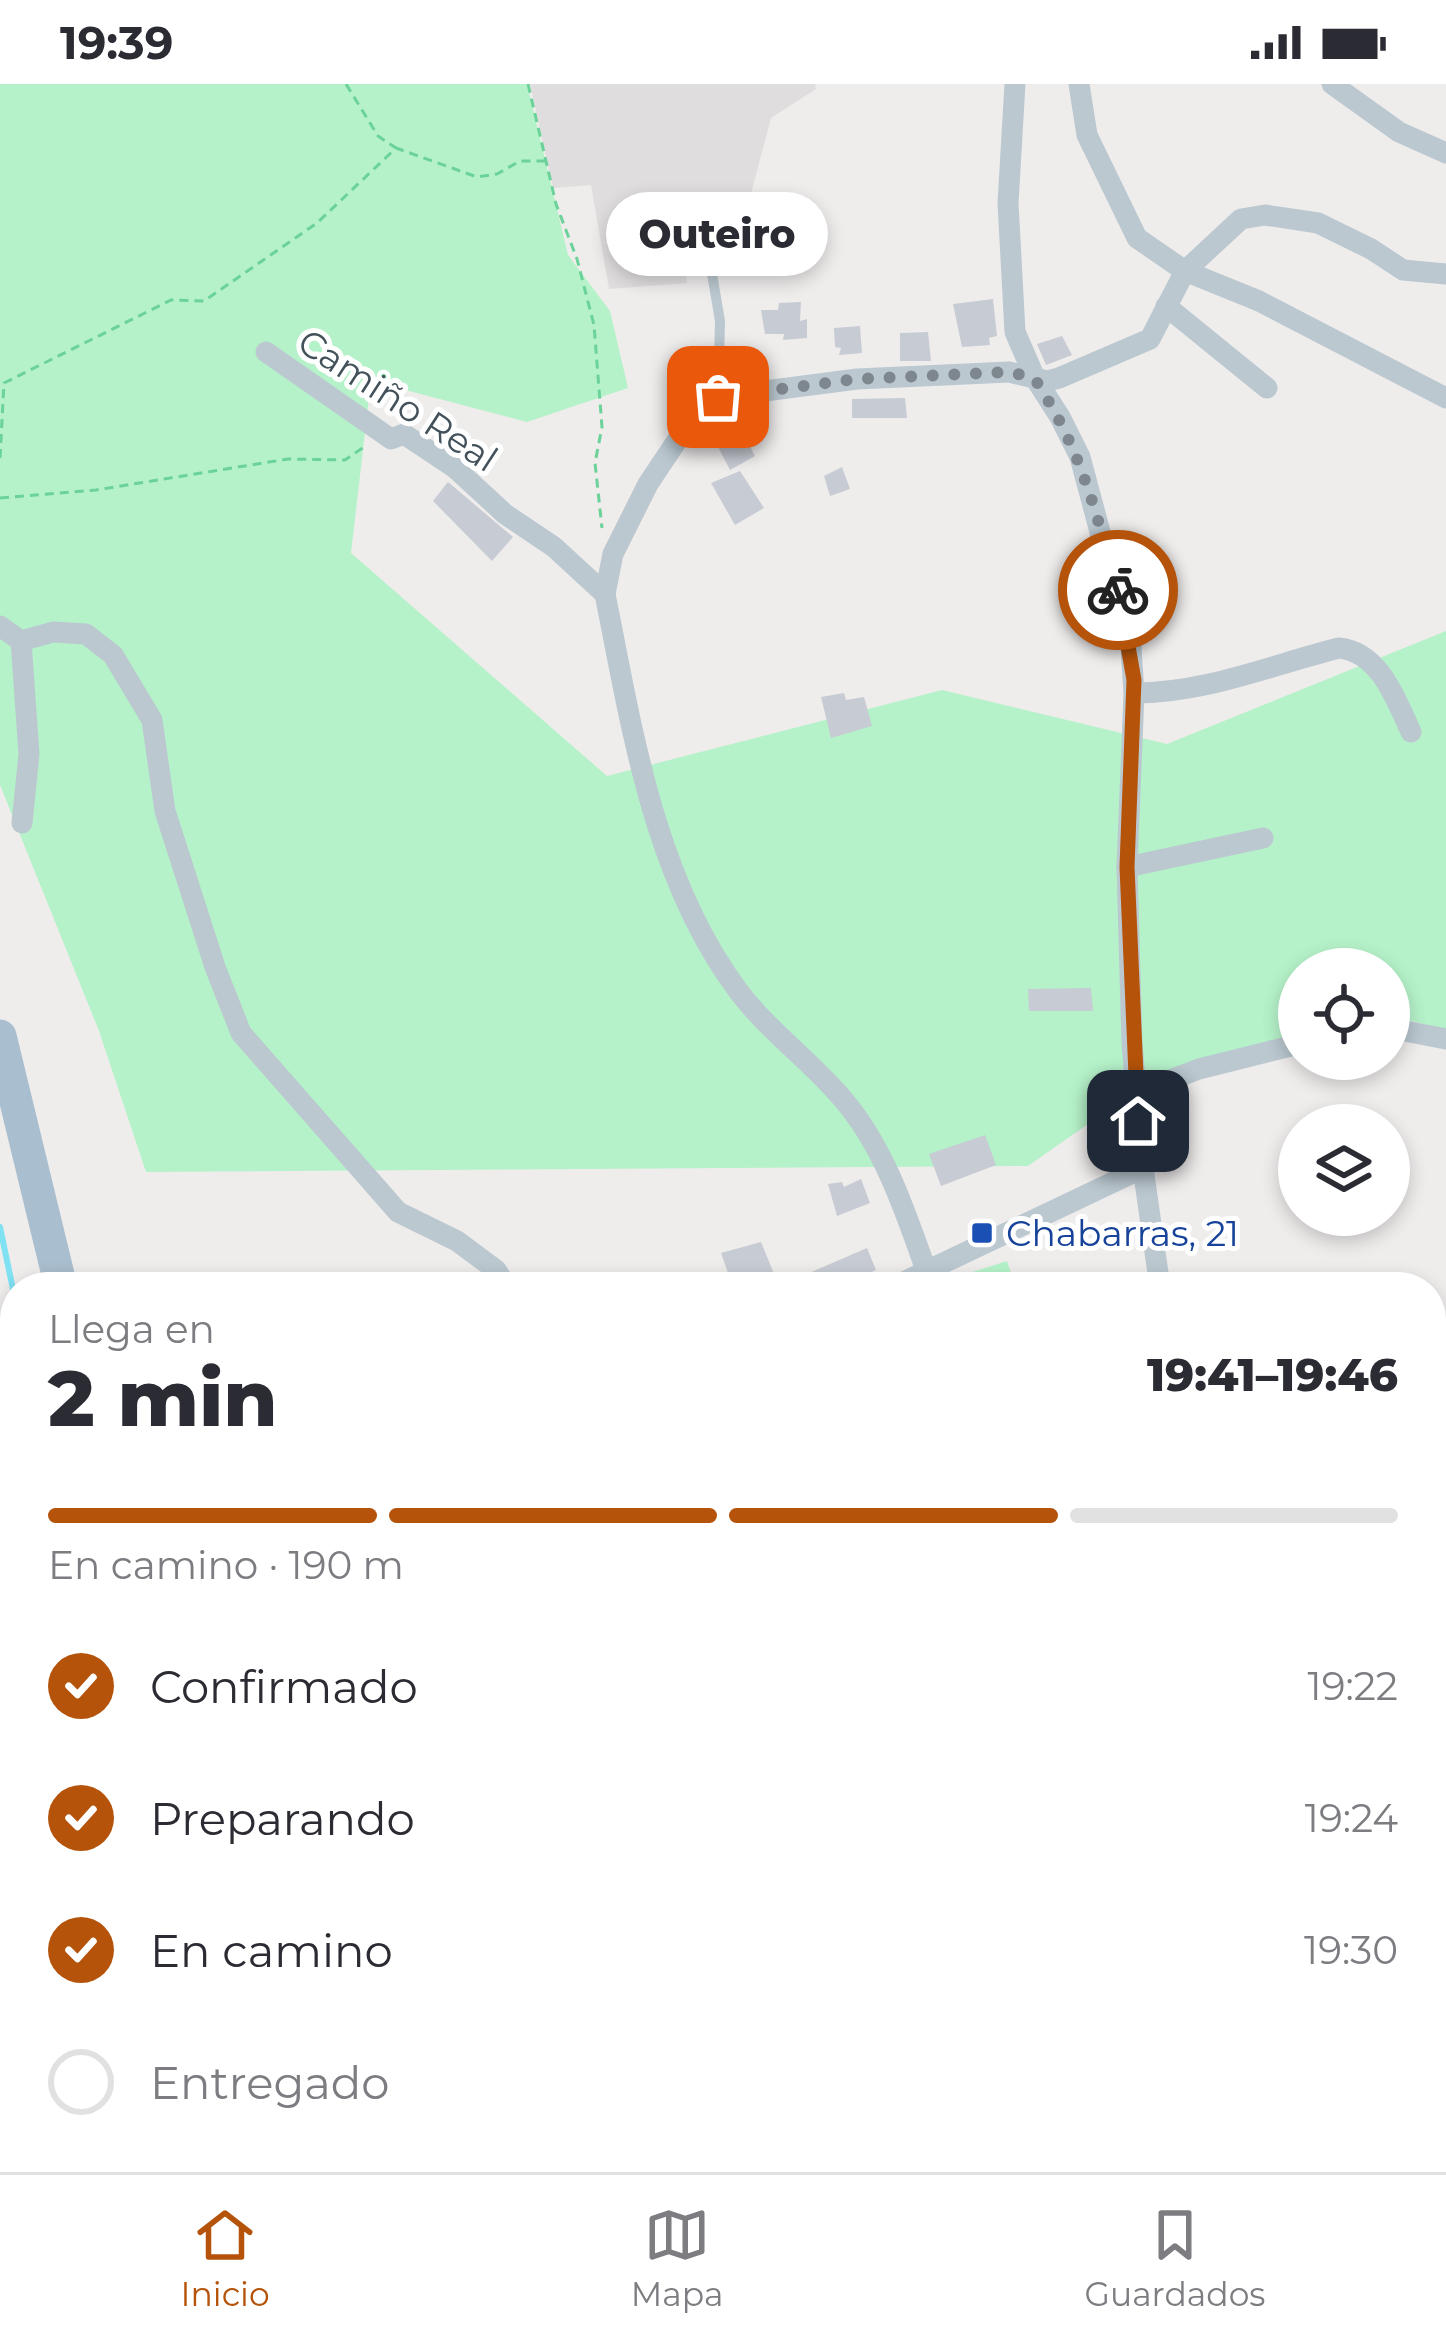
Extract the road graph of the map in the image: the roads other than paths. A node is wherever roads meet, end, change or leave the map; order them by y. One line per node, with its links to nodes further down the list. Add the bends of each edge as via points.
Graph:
1 (1015, 84): 12 (street, via 1012,301)
2 (1079, 84): 7 (street, via 1087,135 1137,238)
3 (1332, 84): 4 (street, via 1399,132)
4 (1446, 153)
5 (706, 244): 14 (lane, via 720,321)
6 (1403, 270): 7 (street, via 1318,223 1265,215 1241,219); 8 (street); 9 (street)
7 (1185, 272): 10 (street); 15 (street, via 1259,301)
8 (1446, 274)
9 (1446, 287)
10 (1166, 306): 12 (street, via 1150,339 1059,378); 13 (street)
11 (266, 352): 16 (street, Camiño Real, via 391,439 404,434 454,468)
12 (1034, 378): 14 (street, via 1010,372 857,379); 19 (street, via 1080,457 1126,617)
13 (1267, 388)
14 (718, 397): 16 (street, via 692,418 648,484 613,554)
15 (1446, 398)
16 (605, 594): 34 (street, via 639,765 686,900 739,992 875,1143)
17 (0, 626): 18 (street)
18 (21, 641): 21 (street, via 29,754); 33 (street, via 86,634 113,655 152,720 165,811 241,1034 398,1212)
19 (1134, 693): 20 (street, via 1350,649 1379,672); 23 (street)
20 (1411, 732)
21 (22, 823)
22 (1263, 838): 23 (street)
23 (1127, 867): 28 (street)
24 (1410, 1032): 26 (street)
25 (0, 1036): 32 (main road)
26 (1446, 1040)
27 (1278, 1049): 28 (street)
28 (1136, 1093): 30 (street)
29 (0, 1110): 31 (main road)
30 (1143, 1168): 35 (street); 36 (street)
31 (37, 1272)
32 (57, 1272)
33 (497, 1272)
34 (926, 1272)
35 (942, 1272)
36 (1158, 1272)

